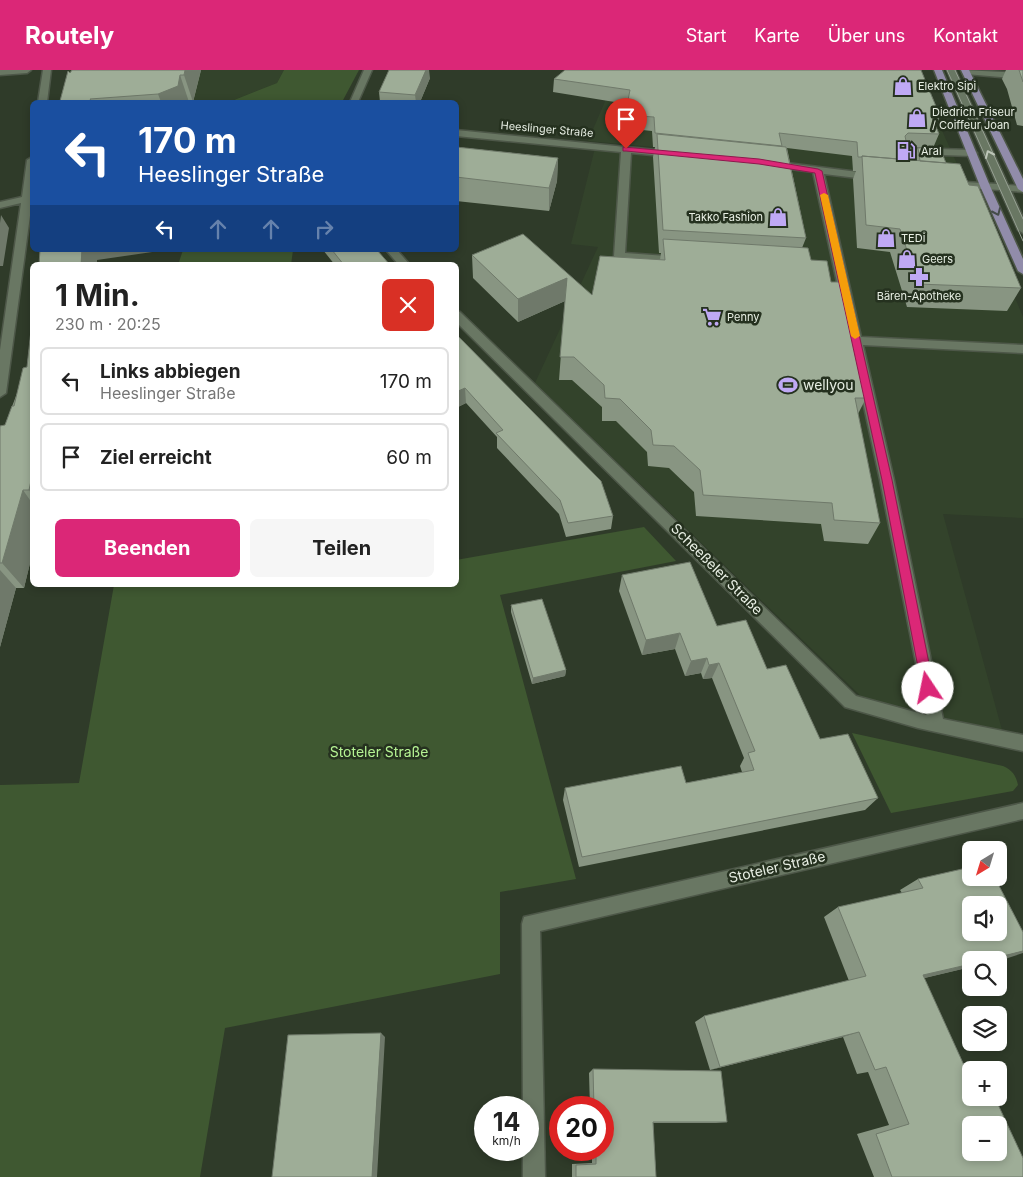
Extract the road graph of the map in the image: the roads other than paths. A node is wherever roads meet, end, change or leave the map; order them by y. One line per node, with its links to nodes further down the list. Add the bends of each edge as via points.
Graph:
1 (27, 70): 8 (street)
2 (47, 70): 10 (street)
3 (368, 70): 11 (street)
4 (931, 70): 5 (street)
5 (939, 70): 14 (main road)
6 (951, 70): 23 (street, one-way to 6)
7 (966, 71): 9 (street); 24 (main road)
8 (0, 72)
9 (1023, 76)
10 (42, 100)
11 (355, 100)
12 (459, 133): 13 (street, Heeslinger Straße)
13 (626, 149): 15 (street, Heeslinger Straße); 29 (street, via 619,256)
14 (972, 153): 19 (street, via 906,151); 22 (main road)
15 (683, 154)
16 (759, 162): 17 (street)
17 (818, 171): 18 (street); 33 (street, via 835,269)
18 (884, 178)
19 (912, 181)
20 (938, 183): 22 (street)
21 (30, 186): 25 (street)
22 (985, 186): 23 (street); 31 (main road, one-way to 31)
23 (1004, 188): 24 (street); 27 (street)
24 (1023, 189)
25 (29, 199): 26 (street); 35 (street)
26 (0, 205)
27 (1023, 230)
28 (393, 252): 30 (street)
29 (696, 261)
30 (402, 262)
31 (1023, 271)
32 (459, 318): 36 (street, Scheeßeler Straße, via 851,702)
33 (856, 341): 34 (street); 36 (street)
34 (1023, 349)
35 (0, 394)
36 (936, 725): 37 (street, Scheeßeler Straße)
37 (1023, 743)
38 (1023, 811): 39 (street, Stoteler Straße, via 531,924)
39 (534, 1177)

